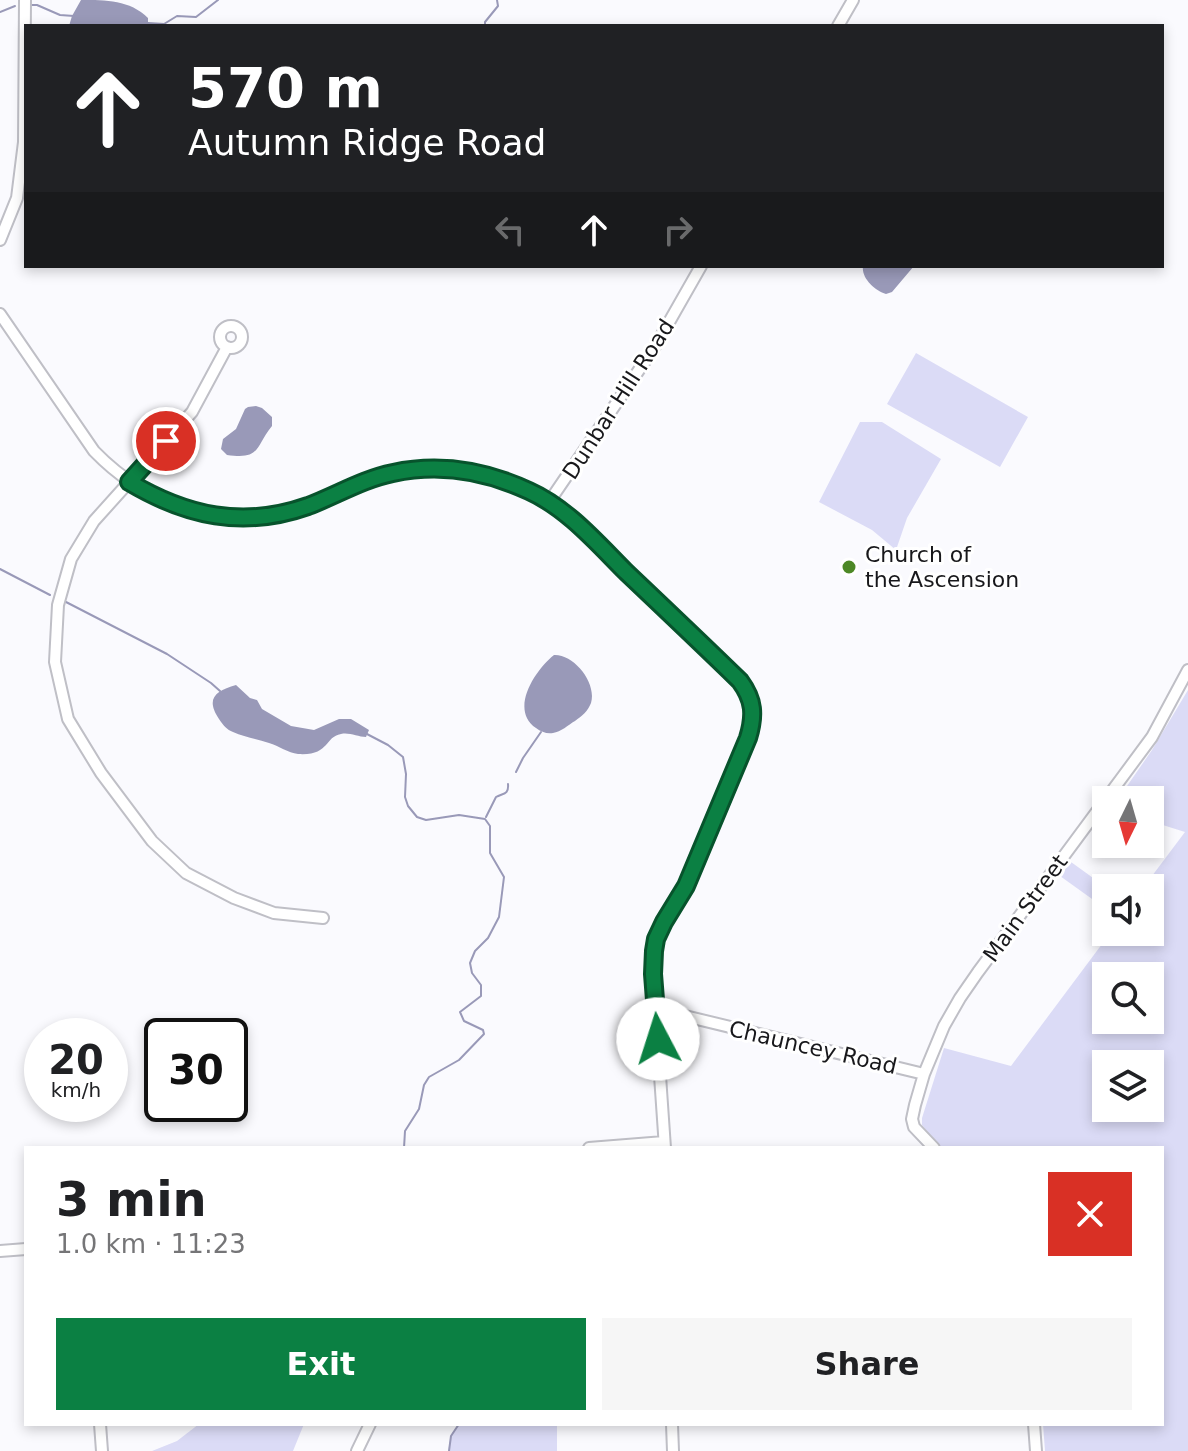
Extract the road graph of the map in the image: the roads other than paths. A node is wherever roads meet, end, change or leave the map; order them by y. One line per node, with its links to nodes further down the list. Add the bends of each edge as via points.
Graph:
1 (25, 0): 3 (street)
2 (853, 0): 4 (street)
3 (25, 24)
4 (839, 24)
5 (24, 142): 6 (street, via 17,198)
6 (0, 240)
7 (700, 268): 11 (street, Dunbar Hill Road, via 656,345)
8 (0, 314): 10 (street, via 85,439)
9 (227, 347): 10 (street, via 192,412)
10 (129, 482): 11 (street, via 181,508 235,517 293,511 375,477 419,469 487,476); 13 (street, via 94,521 71,559 58,605 55,662 68,719 152,841 186,873 274,913)
11 (549, 502): 14 (street, Dunbar Hill Road, via 740,681 752,704 743,753 686,886 656,939)
12 (1188, 670): 15 (street, Main Street, via 1152,737 960,998)
13 (323, 918)
14 (656, 1009): 15 (street, Chauncey Road); 16 (street, Dunbar Hill Road)
15 (924, 1074): 18 (street, Main Street, via 912,1119)
16 (665, 1145): 17 (street)
17 (640, 1146)
18 (932, 1146)
19 (24, 1249): 20 (street)
20 (0, 1251)
21 (100, 1426): 25 (street)
22 (369, 1426): 26 (street)
23 (672, 1426): 27 (street)
24 (1034, 1426): 28 (street)
25 (102, 1451)
26 (357, 1451)
27 (673, 1451)
28 (1036, 1451)

